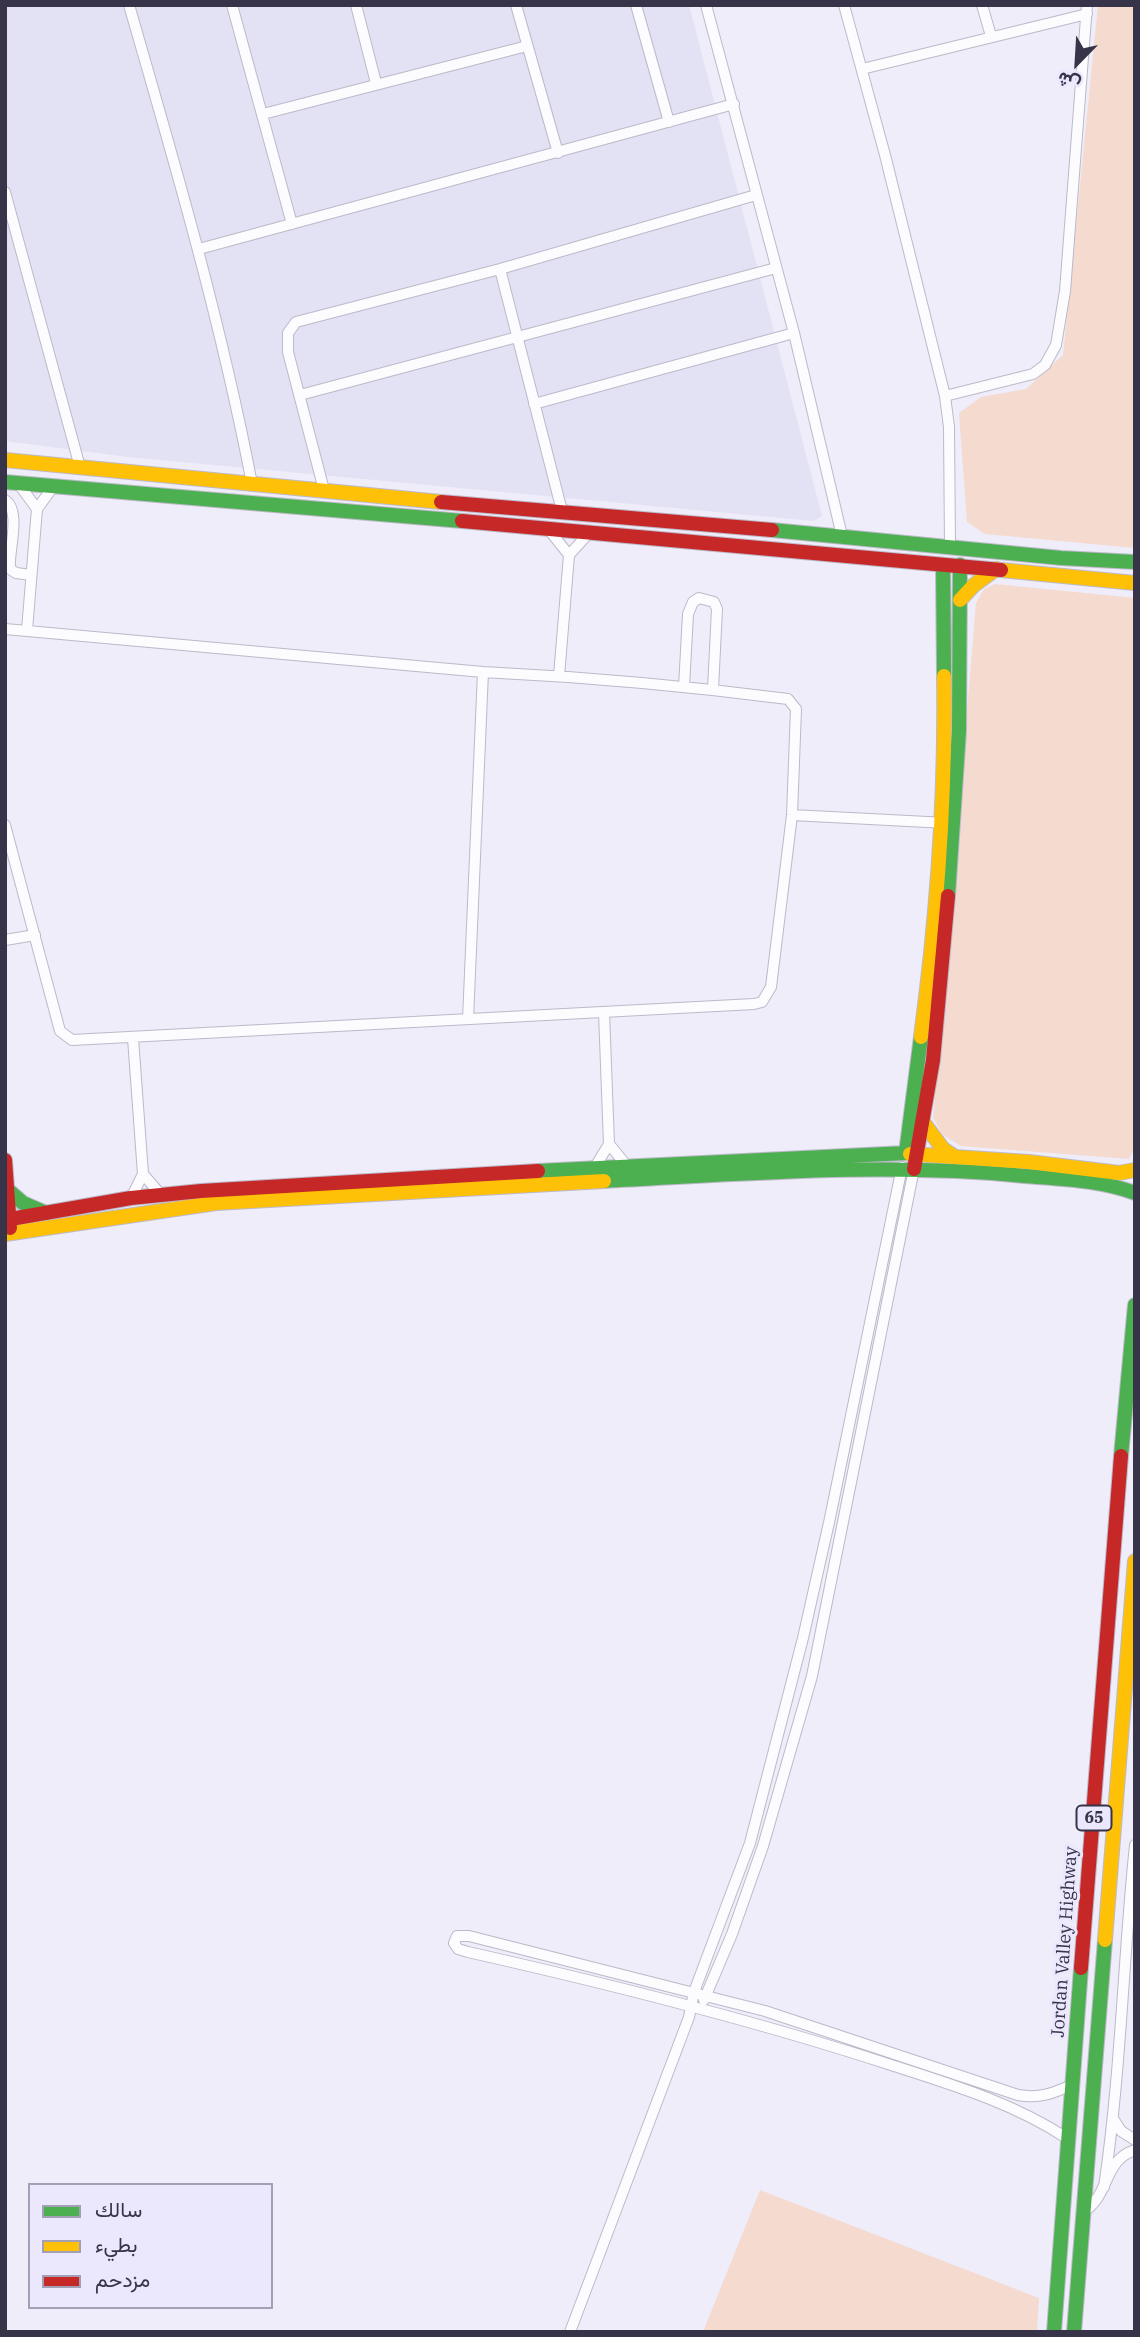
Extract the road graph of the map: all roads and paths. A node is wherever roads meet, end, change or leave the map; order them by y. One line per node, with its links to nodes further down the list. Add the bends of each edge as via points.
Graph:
1 (129, 5): 21 (street)
2 (232, 5): 15 (street)
3 (356, 5): 13 (street)
4 (516, 5): 11 (street)
5 (636, 5): 16 (street)
6 (706, 5): 14 (street)
7 (844, 5): 12 (street)
8 (982, 5): 10 (street)
9 (1087, 9): 10 (street); 27 (street, via 1065,291 1056,345 1045,365 1033,374)
10 (991, 36): 12 (street)
11 (527, 46): 13 (street); 17 (street)
12 (862, 69): 27 (street)
13 (376, 83): 15 (street)
14 (734, 104): 16 (street); 19 (street)
15 (263, 114): 20 (street)
16 (669, 122): 17 (street)
17 (558, 153): 20 (street)
18 (5, 192): 30 (street)
19 (756, 195): 22 (street); 23 (street)
20 (292, 224): 21 (street)
21 (199, 248): 32 (street)
22 (776, 268): 24 (street); 25 (street)
23 (499, 269): 25 (street); 26 (street, via 296,322 287,341)
24 (794, 333): 28 (street); 42 (street)
25 (516, 338): 26 (street); 28 (street)
26 (300, 395): 34 (street)
27 (945, 396): 43 (street)
28 (534, 404): 38 (street)
29 (5, 460): 30 (main road)
30 (80, 467): 32 (main road)
31 (12, 482): 33 (main road); 37 (street)
32 (252, 484): 34 (main road)
33 (53, 486): 37 (street); 39 (main road)
34 (324, 490): 35 (main road)
35 (414, 499): 38 (main road); 39 (main road)
36 (5, 500): 50 (street, via 14,514 10,569)
37 (37, 509): 50 (street)
38 (562, 511): 42 (main road)
39 (418, 517): 40 (main road)
40 (549, 530): 41 (main road); 44 (street)
41 (589, 533): 44 (street); 45 (main road)
42 (842, 536): 43 (main road)
43 (950, 547): 46 (main road)
44 (569, 555): 57 (street)
45 (913, 561): 47 (main road); 52 (main road)
46 (1135, 562)
47 (943, 565): 48 (main road); 52 (main road)
48 (960, 565): 49 (main road); 53 (main road)
49 (996, 569): 51 (main road); 53 (main road)
50 (31, 575): 55 (street)
51 (1135, 583)
52 (944, 591): 61 (main road)
53 (960, 600): 61 (main road, via 959,731)
54 (5, 629): 55 (street)
55 (27, 630): 56 (street)
56 (483, 672): 57 (street); 66 (street)
57 (559, 676): 58 (street)
58 (684, 687): 59 (street); 59 (street, via 688,614 692,602 699,598 714,602 718,609)
59 (713, 690): 60 (street, via 788,699 794,705)
60 (792, 815): 61 (street); 65 (street, via 771,987 762,1002)
61 (947, 823): 68 (main road, via 939,1004); 69 (main road)
62 (5, 825): 63 (street)
63 (34, 935): 64 (street); 67 (street, via 65,1037 77,1041)
64 (5, 940)
65 (604, 1013): 66 (street); 70 (street)
66 (468, 1019): 67 (street)
67 (133, 1038): 78 (street)
68 (923, 1122): 72 (main road); 74 (main road)
69 (909, 1129): 71 (main road); 74 (main road)
70 (609, 1144): 75 (street); 76 (street)
71 (881, 1154): 74 (main road); 75 (main road)
72 (955, 1157): 74 (main road); 77 (main road, via 1119,1173)
73 (5, 1160): 79 (main road)
74 (910, 1161): 80 (main road, via 1087,1182); 84 (main road, via 229,1202); 91 (street, via 803,1638 750,1843); 92 (street, via 812,1676 763,1846)
75 (627, 1166): 76 (main road)
76 (595, 1167): 81 (main road)
77 (1135, 1170)
78 (144, 1174): 81 (street); 82 (street)
79 (8, 1190): 83 (main road); 84 (main road)
80 (1135, 1193)
81 (161, 1195): 82 (main road)
82 (131, 1198): 83 (main road)
83 (47, 1214): 84 (main road)
84 (7, 1227)
85 (1135, 1305): 95 (main road, Jordan Valley Highway / 65)
86 (1135, 1561): 87 (main road, 65)
87 (1129, 1702): 88 (main road, 65)
88 (1113, 1843): 89 (street); 102 (main road, 65)
89 (1135, 1845): 90 (street)
90 (1133, 1877): 93 (street)
91 (694, 1992): 92 (street); 94 (street); 94 (street, via 469,1936 457,1936 454,1943 468,1952)
92 (707, 1996): 94 (street); 95 (street, via 842,2035 1018,2095 1040,2097)
93 (1129, 2003): 96 (street)
94 (695, 2006): 97 (street, via 933,2079 1034,2118); 103 (street)
95 (1074, 2084): 97 (main road, Jordan Valley Highway / 65)
96 (1114, 2120): 98 (street); 100 (street)
97 (1069, 2139): 101 (main road, Jordan Valley Highway / 65)
98 (1135, 2140)
99 (1135, 2150): 100 (street, via 1116,2160)
100 (1104, 2187): 102 (street)
101 (1064, 2211): 102 (street); 104 (main road, Jordan Valley Highway / 65)
102 (1083, 2213): 105 (main road, 65)
103 (570, 2332)
104 (1054, 2332)
105 (1074, 2332)

